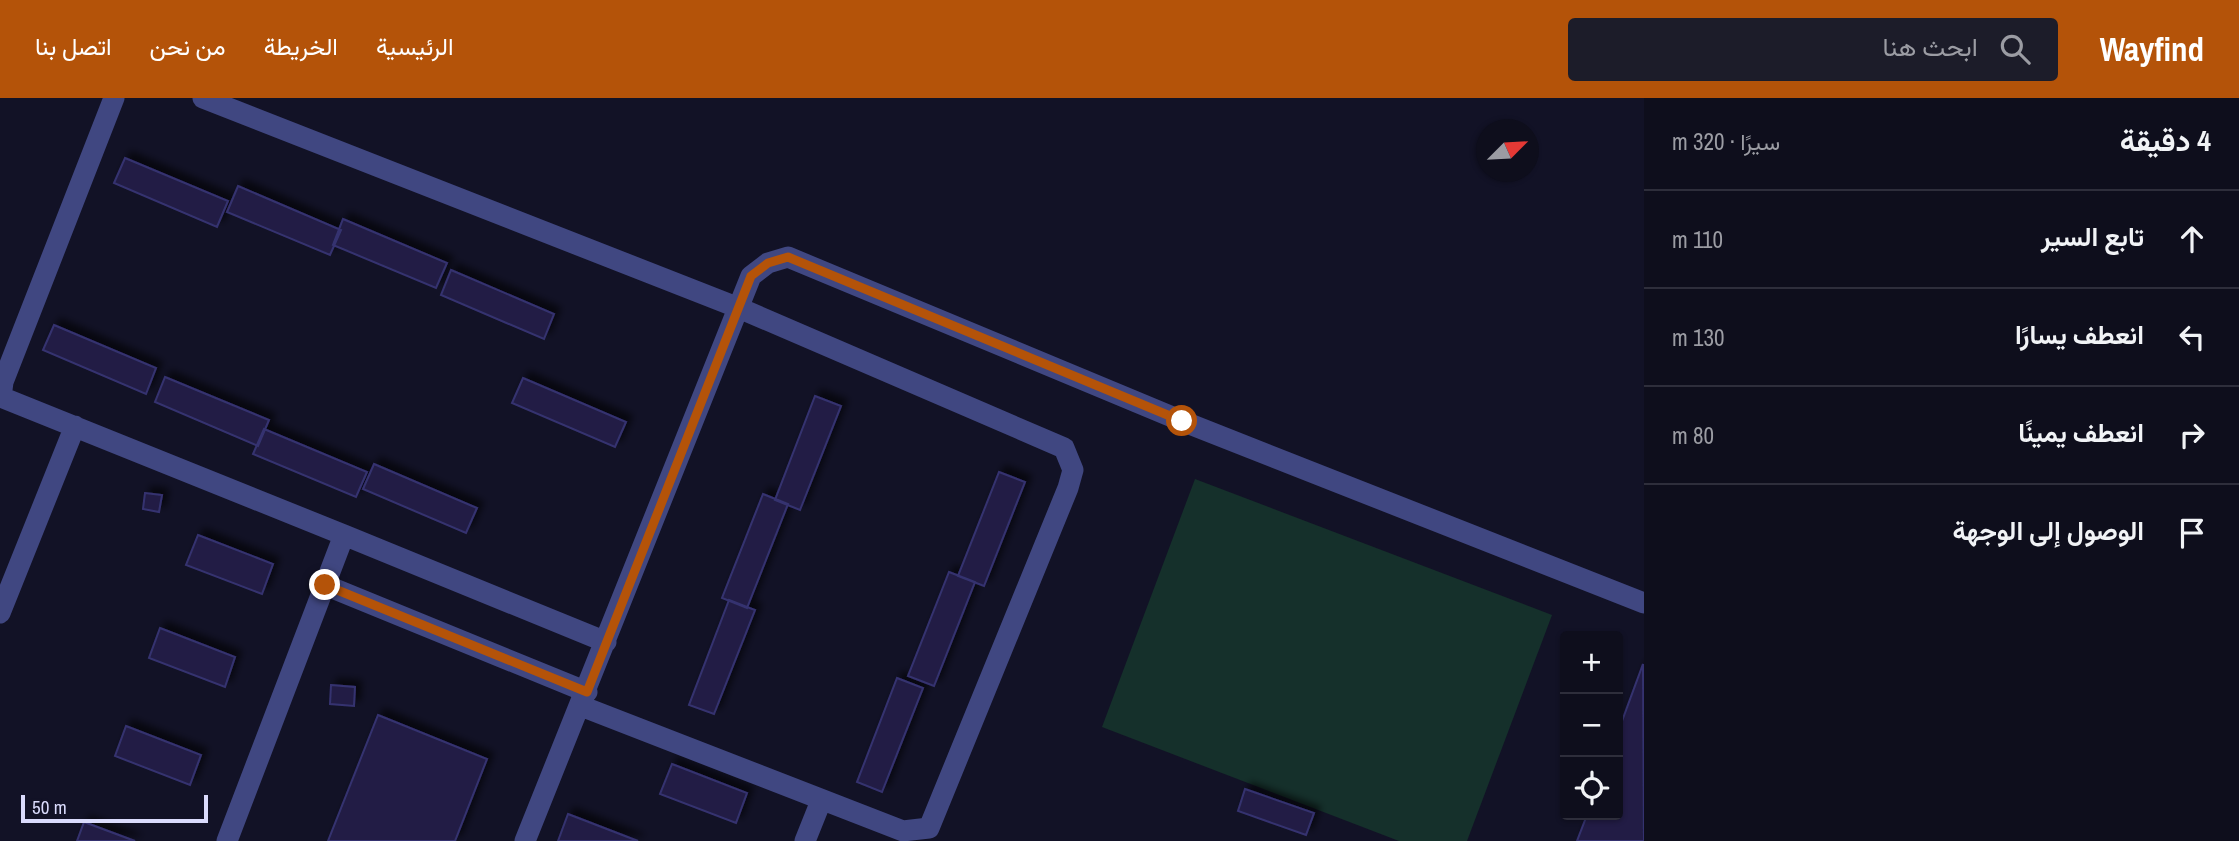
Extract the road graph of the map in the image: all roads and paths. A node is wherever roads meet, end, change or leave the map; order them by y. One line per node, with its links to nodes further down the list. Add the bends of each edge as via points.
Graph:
1 (114, 98): 4 (street, via 1,397)
2 (203, 98): 3 (street)
3 (739, 308): 7 (street, via 751,276 768,263 788,257 1182,421); 9 (street); 11 (street, via 1044,438 1064,448 1073,470 929,828 903,831)
4 (75, 426): 5 (street); 8 (street)
5 (344, 535): 6 (street); 9 (street)
6 (325, 585): 10 (street); 12 (street)
7 (1644, 603)
8 (0, 613)
9 (606, 642): 10 (street)
10 (584, 699): 11 (street); 13 (street)
11 (821, 801): 14 (street)
12 (227, 841)
13 (525, 841)
14 (805, 841)

